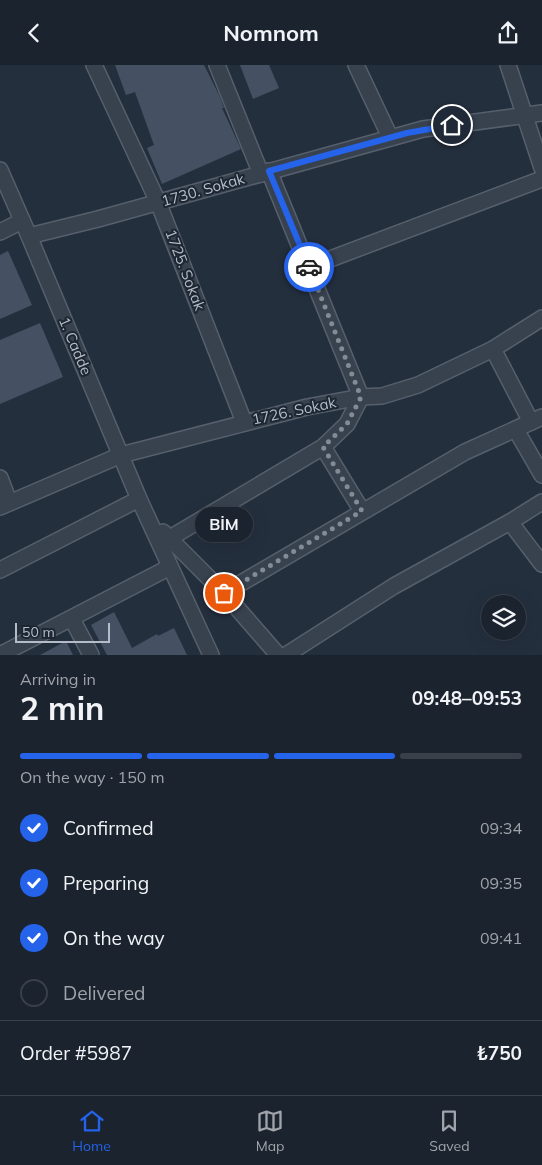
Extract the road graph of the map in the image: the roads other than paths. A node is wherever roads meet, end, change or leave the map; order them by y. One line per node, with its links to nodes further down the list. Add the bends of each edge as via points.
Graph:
1 (94, 65): 12 (street, 1725. Sokak)
2 (217, 65): 10 (street)
3 (356, 65): 7 (street)
4 (508, 65): 6 (street)
5 (542, 113): 6 (street, 1730. Sokak)
6 (524, 115): 7 (street, 1730. Sokak, via 423,129); 8 (street)
7 (390, 137): 10 (street, 1730. Sokak)
8 (542, 168)
9 (0, 171): 13 (street, 1. Cadde)
10 (265, 173): 12 (street, 1730. Sokak); 16 (street)
11 (542, 179): 16 (street)
12 (158, 202): 15 (street, 1730. Sokak); 21 (street, 1725. Sokak)
13 (22, 221): 14 (street); 15 (street, 1. Cadde)
14 (0, 232)
15 (29, 236): 24 (street, 1. Cadde)
16 (309, 267): 19 (street)
17 (542, 318): 18 (street, 1726. Sokak)
18 (493, 349): 19 (street, 1726. Sokak, via 418,385); 20 (street)
19 (361, 397): 21 (street, 1726. Sokak); 23 (street, via 347,424)
20 (536, 420): 22 (street)
21 (244, 422): 24 (street, 1726. Sokak)
22 (516, 430): 25 (street); 30 (street, via 465,452)
23 (323, 447): 30 (street); 33 (street)
24 (121, 455): 27 (street, 1. Cadde); 29 (street, 1726. Sokak)
25 (542, 475)
26 (0, 478): 29 (street)
27 (139, 499): 31 (street, 1. Cadde); 36 (street)
28 (542, 502): 32 (street)
29 (5, 504)
30 (362, 511): 37 (street)
31 (150, 522): 33 (street, 1. Cadde); 35 (street, 1. Cadde)
32 (510, 522): 34 (street); 43 (street, via 394,586)
33 (170, 538): 37 (street, 1. Cadde)
34 (542, 564)
35 (170, 567): 38 (street); 41 (street, 1. Cadde)
36 (0, 570)
37 (224, 593): 42 (street, 1. Cadde)
38 (72, 619): 39 (street); 40 (street)
39 (0, 655)
40 (91, 655)
41 (211, 655)
42 (278, 655)
43 (286, 655)

